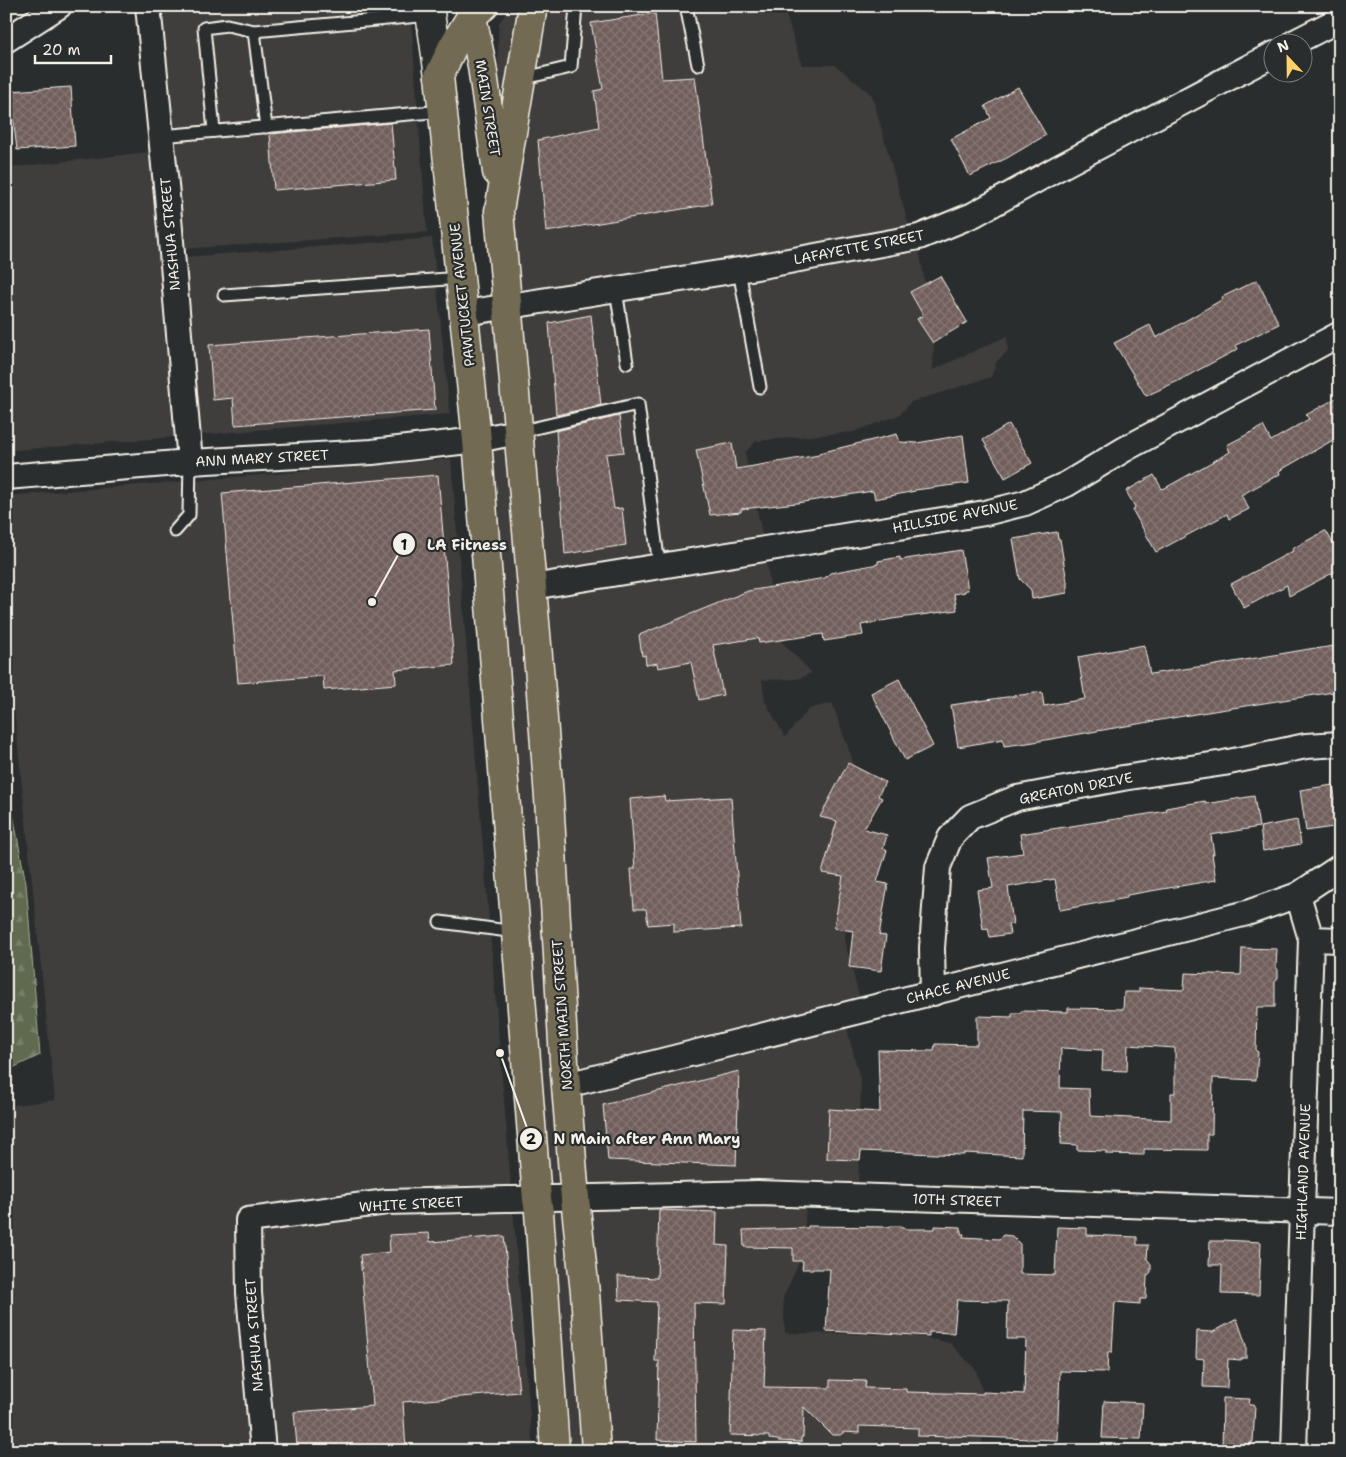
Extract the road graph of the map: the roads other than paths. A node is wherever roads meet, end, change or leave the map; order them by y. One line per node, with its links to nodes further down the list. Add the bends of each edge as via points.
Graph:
1 (59, 6): 11 (street)
2 (148, 6): 19 (street, NASHUA STREET)
3 (534, 6): 15 (main road)
4 (576, 6): 15 (lane, via 571,67)
5 (686, 6): 13 (lane)
6 (475, 9): 14 (main road, PAWTUCKET AVENUE); 20 (main road, MAIN STREET, via 497,168)
7 (430, 11): 9 (lane); 14 (main road)
8 (1340, 19): 10 (street)
9 (254, 31): 17 (lane); 18 (lane, via 227,25 204,28)
10 (1314, 32)
11 (6, 40)
12 (1264, 59): 21 (street, LAFAYETTE STREET, via 974,215 919,237)
13 (698, 65)
14 (440, 76): 16 (main road, PAWTUCKET AVENUE)
15 (521, 79): 20 (main road)
16 (443, 111): 17 (lane); 22 (main road, PAWTUCKET AVENUE)
17 (266, 126): 18 (lane)
18 (214, 131): 19 (lane)
19 (161, 136): 32 (street, NASHUA STREET)
20 (499, 211): 25 (main road)
21 (739, 270): 23 (street, LAFAYETTE STREET); 29 (lane)
22 (461, 278): 24 (lane); 26 (main road, PAWTUCKET AVENUE)
23 (616, 289): 25 (street, LAFAYETTE STREET); 28 (lane)
24 (224, 295)
25 (506, 307): 26 (street, LAFAYETTE STREET); 30 (main road)
26 (465, 313): 31 (main road, PAWTUCKET AVENUE)
27 (1340, 334): 35 (street, HILLSIDE AVENUE, via 1125,449 1067,484 1025,502 985,513)
28 (627, 363)
29 (760, 387)
30 (518, 432): 31 (street, ANN MARY STREET); 35 (lane, via 638,404); 36 (main road)
31 (477, 440): 32 (street, ANN MARY STREET, via 372,452); 37 (main road, PAWTUCKET AVENUE)
32 (190, 462): 33 (street, ANN MARY STREET); 34 (lane, via 189,515)
33 (6, 477)
34 (175, 531)
35 (659, 566): 36 (street, HILLSIDE AVENUE)
36 (531, 583): 37 (main road); 46 (main road, NORTH MAIN STREET, via 549,798)
37 (490, 597): 42 (main road)
38 (1340, 744): 45 (street, GREATON DRIVE, via 1306,746 1017,798 970,817 950,838 938,867 932,948)
39 (1340, 866): 40 (street, CHACE AVENUE)
40 (1298, 895): 43 (street, HIGHLAND AVENUE); 45 (street, CHACE AVENUE, via 1248,914)
41 (440, 922): 42 (lane)
42 (516, 932): 48 (main road)
43 (1311, 940): 44 (street); 49 (street, HIGHLAND AVENUE)
44 (1340, 940)
45 (933, 993): 46 (street, CHACE AVENUE)
46 (567, 1084): 47 (main road, NORTH MAIN STREET)
47 (575, 1198): 48 (street, WHITE STREET); 49 (street, 10TH STREET, via 758,1193); 54 (main road, NORTH MAIN STREET)
48 (537, 1199): 51 (street, WHITE STREET, via 387,1202); 53 (main road)
49 (1301, 1211): 50 (street, 10TH STREET); 55 (street, HIGHLAND AVENUE)
50 (1340, 1212)
51 (248, 1220): 52 (street, NASHUA STREET, via 249,1293)
52 (263, 1451)
53 (555, 1451)
54 (596, 1451)
55 (1294, 1451)

